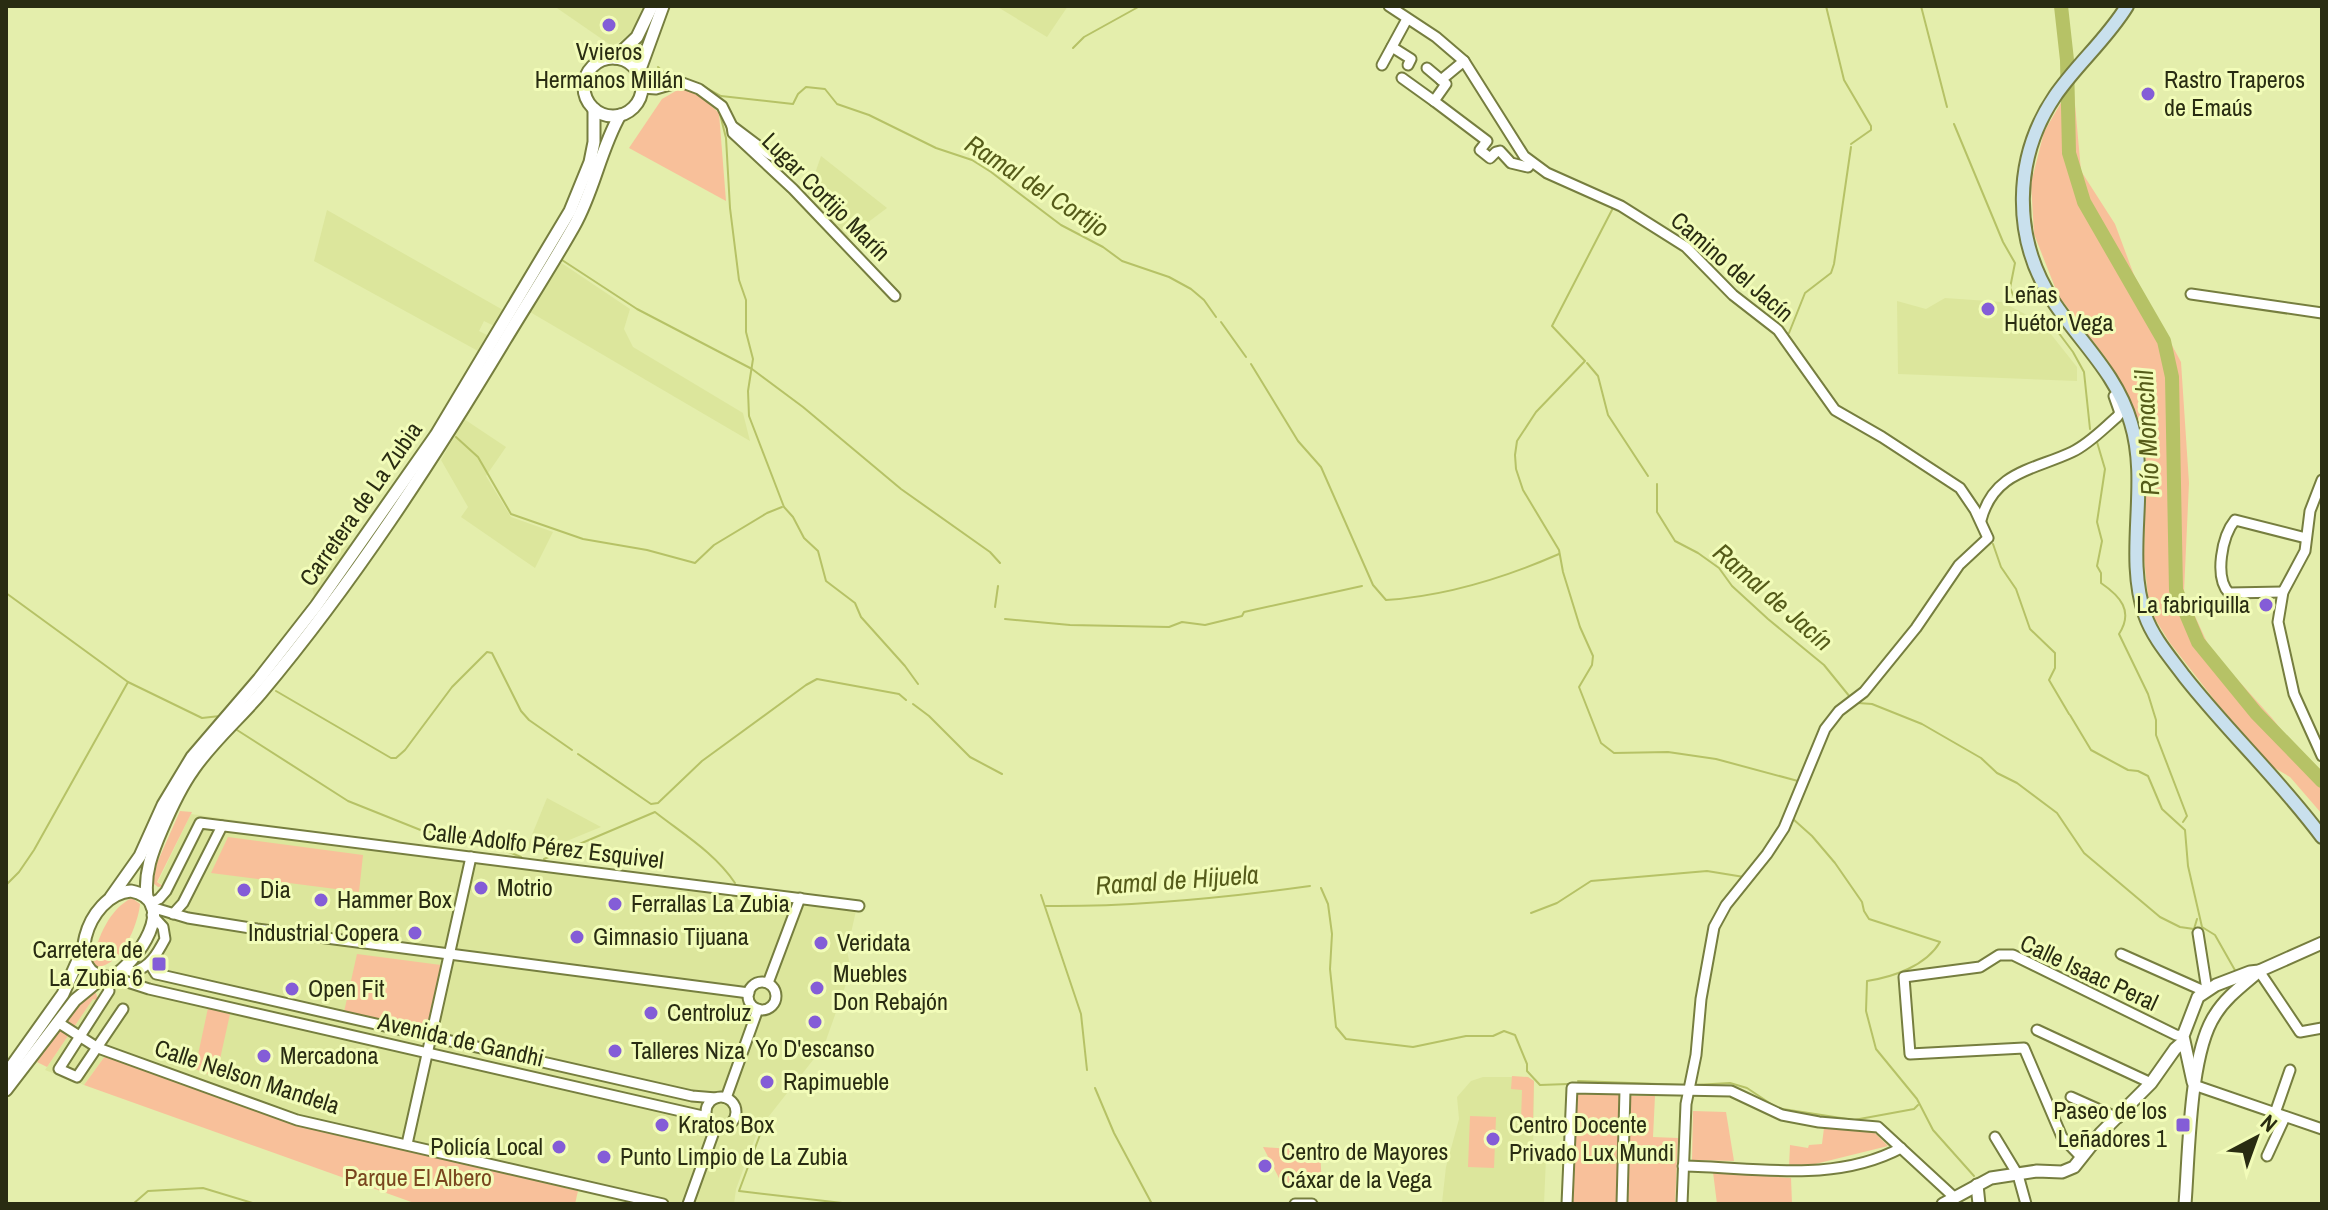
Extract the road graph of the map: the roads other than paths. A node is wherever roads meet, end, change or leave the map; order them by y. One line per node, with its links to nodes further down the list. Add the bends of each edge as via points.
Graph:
1 (652, 6): 7 (street, via 644,28)
2 (663, 6): 12 (street)
3 (1389, 6): 5 (street)
4 (2127, 6): 25 (main road, via 2041,119 2022,192 2037,272)
5 (1407, 19): 6 (street); 8 (street)
6 (1392, 47): 9 (street); 10 (street, via 1411,59)
7 (615, 58): 12 (street); 17 (street, via 597,62 586,76 585,94)
8 (1464, 61): 14 (street); 20 (street)
9 (1382, 65)
10 (1408, 65)
11 (1427, 68): 14 (street)
12 (639, 72): 15 (street)
13 (1402, 78): 16 (street)
14 (1441, 80): 16 (street, via 1445,87)
15 (642, 88): 18 (street, via 636,104); 19 (street, Lugar Cortijo Marín, via 680,82 699,89 722,106)
16 (1434, 101): 20 (street, Camino del Jacín, via 1487,141 1480,150 1490,158 1500,151 1517,166)
17 (594, 109): 18 (street); 34 (street, Carretera de La Zubia, via 590,162 570,211 436,435 316,606 187,765 140,856)
18 (620, 115): 36 (street, Carretera de La Zubia, via 575,225 441,446 373,546 260,694 200,760 174,802 146,876)
19 (732, 126): 21 (street, Lugar Cortijo Marín); 23 (street, Lugar Cortijo Marín, via 733,133)
20 (1531, 163): 27 (street, Camino del Jacín, via 1686,247 1733,295 1778,330 1835,410 1953,481)
21 (788, 164)
22 (2191, 294): 24 (street)
23 (895, 296)
24 (2322, 313)
25 (2105, 368): 27 (street, via 2103,376 2120,413 2074,451 2018,472 1990,498); 32 (main road, via 2127,411 2135,442 2138,583 2145,616 2197,692)
26 (2322, 480): 28 (street)
27 (1981, 520): 69 (street, Camino del Jacín, via 1988,538 1959,565 1864,692 1825,729 1784,828 1714,927)
28 (2306, 538): 29 (street, via 2305,551); 29 (street, via 2235,520 2227,529 2222,586 2229,593)
29 (2283, 592): 30 (street, via 2278,622 2294,694)
30 (2322, 756)
31 (222, 826): 33 (street, Calle Adolfo Pérez Esquivel); 36 (street, via 200,823 166,891); 38 (street)
32 (2322, 837)
33 (471, 857): 35 (street, Calle Adolfo Pérez Esquivel); 42 (street)
34 (111, 897): 36 (street, via 131,891); 41 (street, via 93,916)
35 (800, 898): 37 (street, Calle Adolfo Pérez Esquivel); 48 (street)
36 (150, 906): 38 (street); 44 (street, via 165,939); 45 (street, via 148,938)
37 (859, 906)
38 (173, 914): 42 (street)
39 (2198, 933): 49 (street)
40 (2322, 943): 46 (street)
41 (83, 949): 47 (street, via 88,965); 64 (street, via 63,994)
42 (449, 954): 50 (street); 58 (street)
43 (2121, 954): 49 (street)
44 (150, 964): 45 (street, via 133,972); 58 (street, Avenida de Gandhi, via 156,974)
45 (124, 969): 47 (street)
46 (2259, 971): 49 (street); 53 (street); 55 (street, via 2300,1032)
47 (107, 978): 54 (street, via 84,991); 57 (street, via 109,991); 62 (street, Avenida de Gandhi)
48 (768, 983): 50 (street, via 754,985); 52 (street, via 775,1000)
49 (2207, 990): 53 (street, via 2220,999); 59 (street, via 2191,1011)
50 (749, 993): 52 (street)
51 (123, 1009): 61 (street)
52 (758, 1009): 71 (street)
53 (2218, 1010): 60 (street)
54 (59, 1023): 57 (street, Calle Nelson Mandela); 67 (street)
55 (2322, 1028)
56 (2037, 1030): 65 (street)
57 (80, 1036): 61 (street, Calle Nelson Mandela); 61 (street, via 59,1069 77,1077)
58 (431, 1037): 62 (street); 71 (street, Avenida de Gandhi, via 692,1096)
59 (2184, 1041): 60 (street, via 2195,1047); 65 (street); 66 (street); 81 (street, Calle Isaac Peral, via 2013,955 1999,955 1980,967 1904,977 1910,1054 2024,1048 2062,1137)
60 (2203, 1043): 66 (street)
61 (98, 1048): 78 (street, Calle Nelson Mandela, via 297,1120)
62 (427, 1053): 73 (street, Avenida de Gandhi); 78 (street)
63 (2290, 1070): 72 (street)
64 (6, 1074)
65 (2151, 1083): 74 (street)
66 (2194, 1085): 72 (street); 96 (street)
67 (6, 1090)
68 (1625, 1090): 69 (street); 90 (street, via 1572,1088); 91 (street)
69 (1688, 1091): 79 (street, via 1731,1091 1782,1115 1878,1127); 82 (street)
70 (2071, 1097): 74 (street)
71 (721, 1098): 73 (street, via 707,1108); 75 (street, via 733,1103 735,1117 730,1124)
72 (2280, 1115): 76 (street); 80 (street)
73 (707, 1117): 75 (street)
74 (2118, 1118): 81 (street)
75 (716, 1126): 87 (street)
76 (2322, 1129)
77 (1995, 1137): 83 (street)
78 (407, 1144): 86 (street, Calle Nelson Mandela)
79 (1901, 1148): 82 (street, via 1811,1172); 85 (street)
80 (2267, 1156)
81 (2082, 1158): 83 (street, via 2062,1172)
82 (1683, 1166): 92 (street)
83 (2018, 1175): 84 (street); 95 (street)
84 (1977, 1185): 85 (street); 94 (street)
85 (1955, 1198): 93 (street)
86 (663, 1204)
87 (688, 1204)
88 (1295, 1204): 89 (street)
89 (1312, 1204)
90 (1567, 1204)
91 (1622, 1204)
92 (1682, 1204)
93 (1943, 1204)
94 (1979, 1204)
95 (2026, 1204)
96 (2185, 1204)

